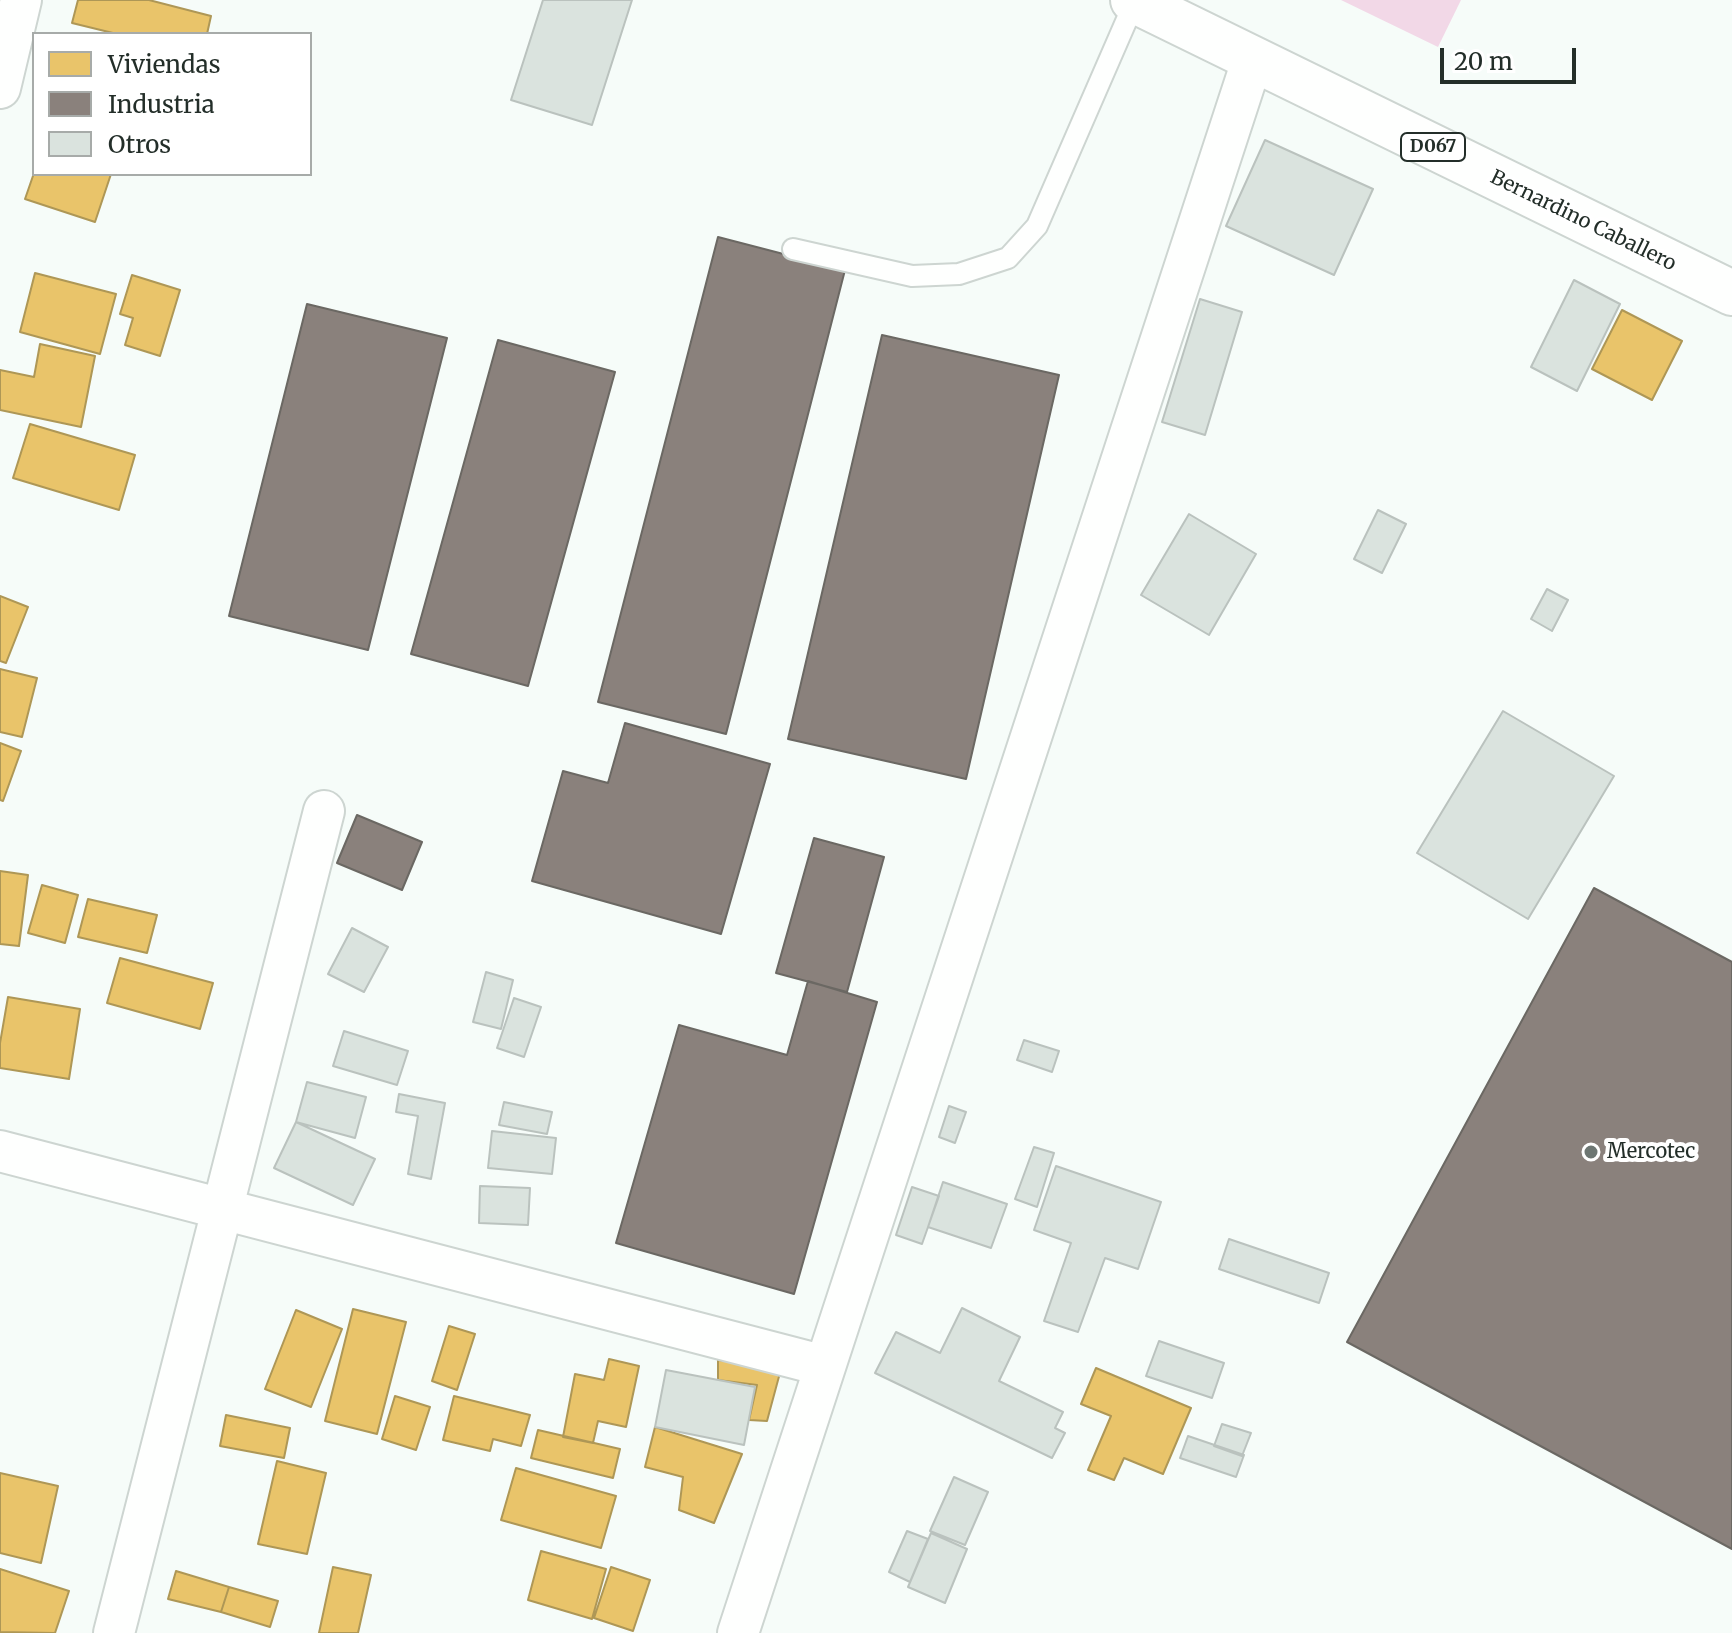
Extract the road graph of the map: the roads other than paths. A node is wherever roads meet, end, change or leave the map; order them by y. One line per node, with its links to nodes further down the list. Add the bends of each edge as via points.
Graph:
1 (21, 0): 4 (street)
2 (1134, 0): 3 (main road, Bernardino Caballero / D067); 5 (lane, via 1037,226 1008,258 959,274 912,276)
3 (1253, 58): 6 (main road, Bernardino Caballero / D067); 10 (street)
4 (0, 88)
5 (793, 249)
6 (1732, 293)
7 (324, 811): 9 (street)
8 (0, 1151): 9 (street)
9 (222, 1208): 10 (street); 11 (street)
10 (825, 1366): 12 (street)
11 (114, 1633)
12 (738, 1633)

